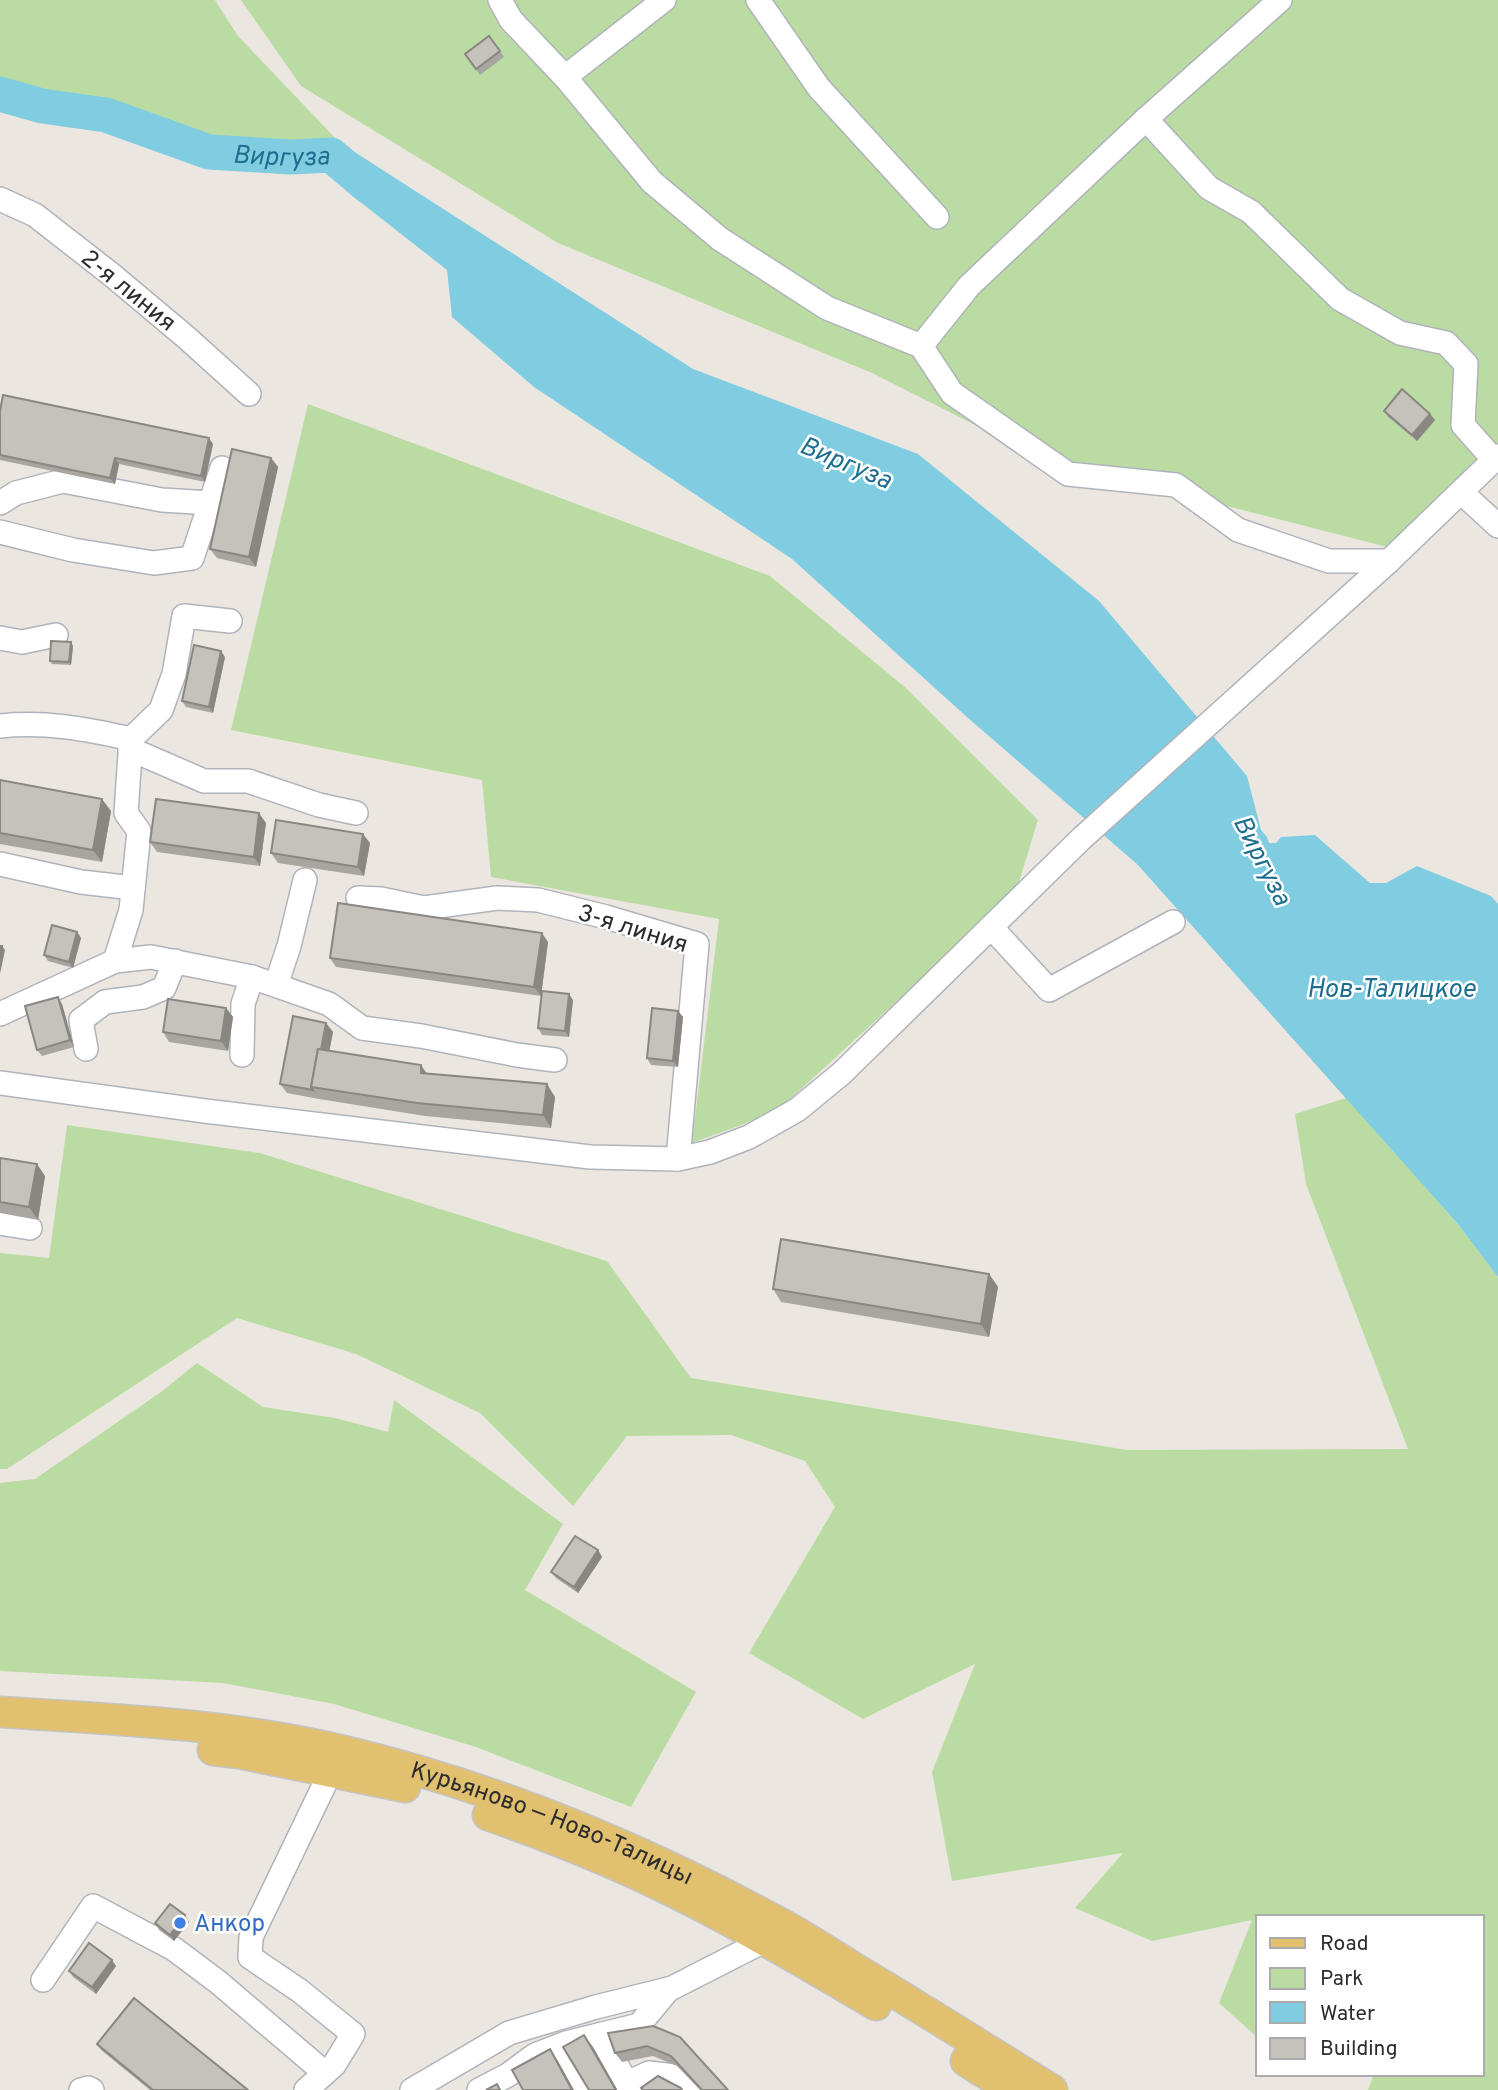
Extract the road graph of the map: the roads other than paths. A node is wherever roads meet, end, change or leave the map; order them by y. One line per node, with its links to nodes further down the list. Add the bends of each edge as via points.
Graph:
1 (500, 0): 5 (street, via 511,20)
2 (664, 0): 5 (street)
3 (758, 0): 8 (street, via 819,88)
4 (1280, 0): 6 (street)
5 (565, 77): 9 (street, via 652,182 720,239 827,308)
6 (1146, 119): 9 (street, via 969,286); 11 (street, via 1209,188 1251,212 1340,299 1400,332 1446,343 1466,364 1463,425)
7 (0, 199): 10 (street, 2-я линия, via 35,215)
8 (937, 217)
9 (922, 346): 18 (street, via 952,393 1068,474 1176,485 1238,530 1329,561)
10 (249, 394)
11 (1496, 458): 13 (street)
12 (222, 467): 15 (street)
13 (1461, 492): 16 (street); 18 (street)
14 (0, 503): 15 (street, via 16,493 63,481 162,500)
15 (211, 503): 17 (street, via 192,558 154,563)
16 (1498, 526)
17 (0, 533)
18 (1389, 561): 30 (street, via 1081,839)
19 (230, 621): 23 (street, via 184,616 174,674 161,710)
20 (56, 635): 21 (street, via 22,642)
21 (0, 638)
22 (0, 726): 23 (street, via 50,724 95,731)
23 (130, 744): 24 (street, via 204,781 248,781); 27 (street, via 126,813 139,831)
24 (356, 813)
25 (0, 864): 27 (street)
26 (305, 880): 34 (street)
27 (133, 888): 31 (street)
28 (358, 898): 40 (street, 3-я линия, via 424,908 497,898 538,900 697,944)
29 (1173, 922): 30 (street, via 1049,990)
30 (991, 927): 40 (street, via 842,1073 797,1110 749,1137)
31 (115, 961): 32 (street, via 151,957); 35 (street)
32 (174, 961): 33 (street); 36 (street, via 164,988 143,997 105,1002 81,1020)
33 (252, 977): 34 (street); 37 (street, via 243,1004)
34 (276, 985): 38 (street, via 329,1004 362,1028)
35 (0, 1014)
36 (86, 1049)
37 (242, 1055)
38 (555, 1060)
39 (0, 1083): 40 (street, via 590,1157)
40 (678, 1159)
41 (0, 1223): 42 (street)
42 (30, 1228)
43 (0, 1712): 62 (main road, Курьяново — Ново-Талицы, via 244,1733 337,1749 433,1774 535,1810 653,1858 776,1921)
44 (0, 1733): 45 (main road, Курьяново — Ново-Талицы, via 239,1753)
45 (331, 1771): 46 (main road, Курьяново — Ново-Талицы, via 388,1782 544,1835 647,1879); 51 (street, via 251,1937 250,1957 354,2035)
46 (766, 1940): 48 (street); 61 (main road, Курьяново — Ново-Талицы)
47 (43, 1980): 51 (street, via 93,1906 174,1949)
48 (669, 1989): 49 (street, via 639,2025); 57 (street, via 509,2033)
49 (602, 2034): 50 (street); 53 (street)
50 (556, 2047): 52 (street, via 535,2055); 59 (street)
51 (325, 2073): 56 (street)
52 (510, 2083): 58 (street)
53 (629, 2087): 60 (street, via 649,2073 674,2076)
54 (81, 2090): 55 (street)
55 (92, 2090)
56 (306, 2090)
57 (412, 2090)
58 (479, 2090)
59 (582, 2090)
60 (690, 2090)
61 (1012, 2090)
62 (1052, 2090)

